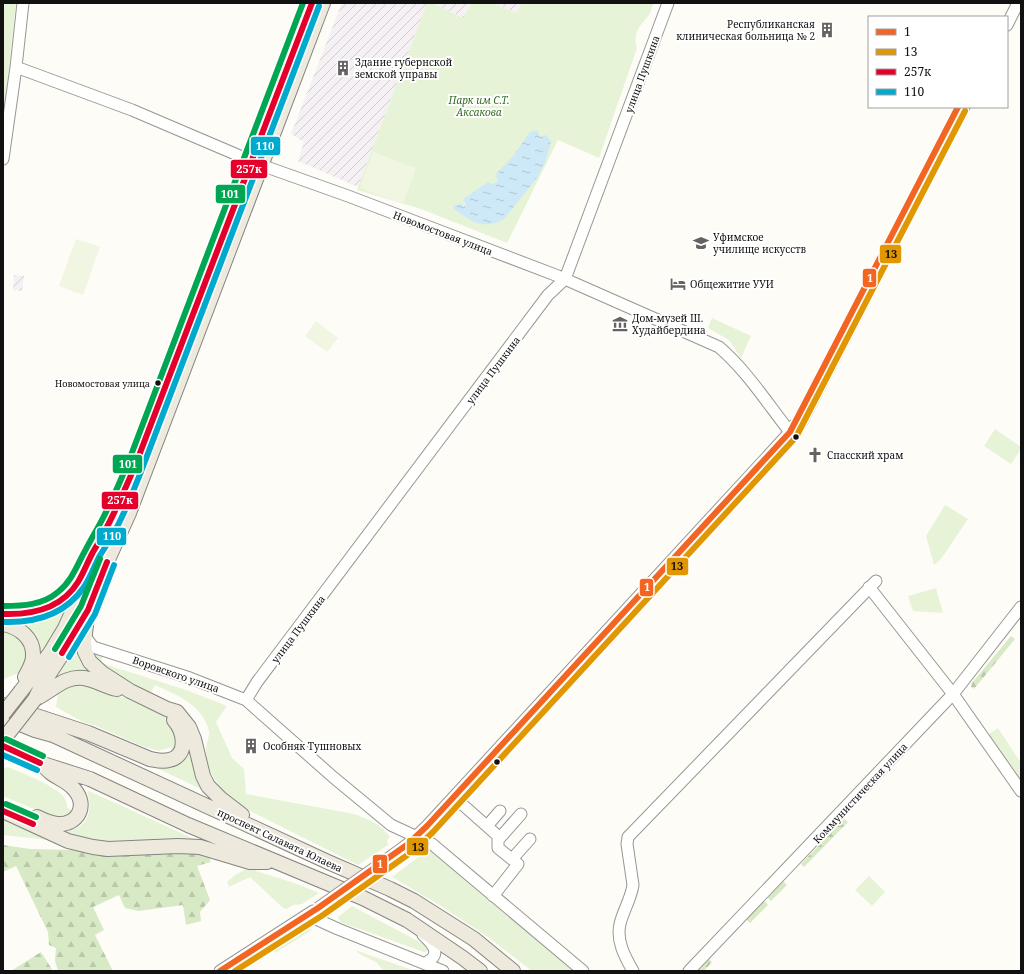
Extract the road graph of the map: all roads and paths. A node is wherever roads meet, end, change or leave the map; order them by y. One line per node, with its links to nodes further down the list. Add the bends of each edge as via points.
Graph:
1 (22, 3): 9 (street)
2 (312, 3): 13 (main road)
3 (323, 3): 13 (main road)
4 (668, 3): 14 (street, улица Пушкина)
5 (1012, 3): 7 (street)
6 (1018, 3): 8 (street)
7 (1006, 16)
8 (1008, 23)
9 (16, 67): 12 (street); 13 (street, Новомостовая улица, via 132,110)
10 (957, 108): 15 (street)
11 (963, 108): 15 (street, via 801,423)
12 (3, 158)
13 (256, 163): 14 (street, Новомостовая улица); 16 (main road, via 138,459); 18 (main road, via 129,513)
14 (565, 279): 15 (street, Новомостовая улица, via 719,346 732,358); 26 (street, улица Пушкина, via 548,295)
15 (790, 432): 37 (street)
16 (103, 536): 19 (main road, via 77,582 63,599 39,611 18,615); 22 (main road, via 91,571)
17 (1021, 607): 24 (street, Коммунистическая улица)
18 (88, 610): 21 (main road); 22 (main road, via 74,636)
19 (3, 614)
20 (3, 624): 22 (main road, via 20,630 30,642 33,656 31,666)
21 (85, 633): 23 (main road, via 85,652 90,662 102,673); 26 (street, Воровского улица, via 93,647 190,678)
22 (37, 682): 23 (main road, via 62,682 84,678 111,688); 29 (main road, bridge, via 21,691); 32 (main road, bridge, via 46,694 36,699)
23 (130, 690): 28 (main road)
24 (953, 694): 36 (street); 58 (street, via 873,584 628,837 633,885 619,934 621,948); 59 (street, Коммунистическая улица)
25 (3, 697): 31 (main road)
26 (246, 700): 44 (street, Воровского улица, via 391,825)
27 (3, 705): 31 (main road)
28 (167, 709): 31 (main road, via 179,725 183,741 182,750 177,757 160,761); 42 (main road, via 177,712 189,727 208,786 241,813)
29 (3, 714)
30 (3, 717): 35 (main road, проспект Салавата Юлаева, via 53,735)
31 (49, 720): 35 (main road, via 148,768)
32 (3, 740)
33 (3, 746): 34 (main road)
34 (40, 763): 38 (main road, via 75,790 81,806 76,819 62,823 49,822); 48 (main road, проспект Салавата Юлаева, via 90,779)
35 (169, 788): 42 (main road, проспект Салавата Юлаева)
36 (1021, 791)
37 (454, 797): 43 (street); 44 (street)
38 (3, 802)
39 (3, 811): 48 (main road, via 68,841 93,847 108,849 191,846 210,849 250,862)
40 (500, 811): 43 (street)
41 (520, 814): 46 (street)
42 (248, 825): 56 (main road, проспект Салавата Юлаева, via 414,901 474,939)
43 (487, 826): 46 (street, via 498,836)
44 (416, 836): 49 (street, Воровского улица, via 432,844); 50 (street, bridge)
45 (530, 839): 47 (street)
46 (498, 840): 47 (street, via 498,848)
47 (512, 859): 49 (street, via 518,864)
48 (275, 862): 51 (main road, проспект Салавата Юлаева, via 363,898)
49 (493, 896): 57 (street, Воровского улица)
50 (307, 915): 52 (street); 53 (street)
51 (407, 920): 52 (street, via 435,949 434,957); 55 (main road, проспект Салавата Юлаева)
52 (425, 963): 54 (street)
53 (220, 971)
54 (443, 971)
55 (480, 971)
56 (513, 971)
57 (583, 971)
58 (633, 971)
59 (689, 971)

